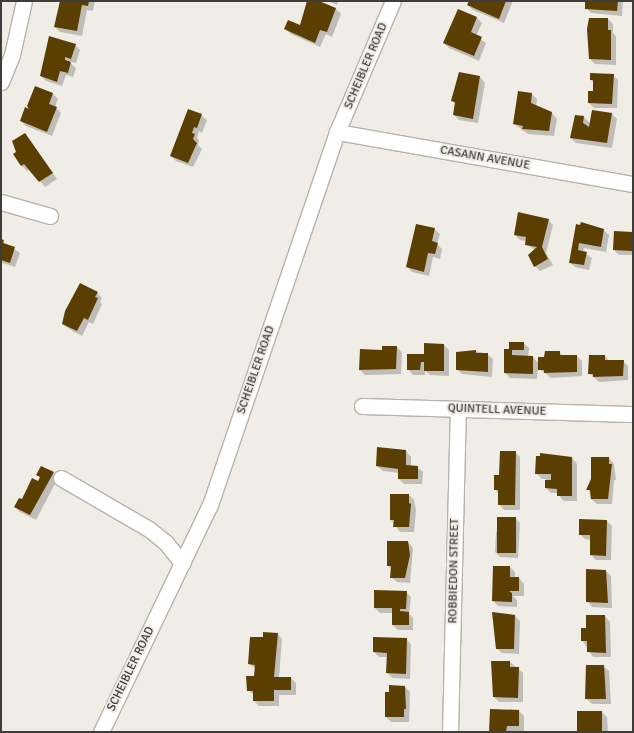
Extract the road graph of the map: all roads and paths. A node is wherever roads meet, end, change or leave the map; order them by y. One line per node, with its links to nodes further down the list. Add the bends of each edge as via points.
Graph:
1 (24, 1): 3 (street, via 12,55)
2 (393, 1): 4 (street, SCHEIBLER ROAD)
3 (1, 82)
4 (337, 132): 5 (street, CASANN AVENUE); 12 (street, SCHEIBLER ROAD, via 210,505)
5 (633, 184)
6 (1, 202): 7 (street)
7 (50, 216)
8 (362, 406): 9 (street, QUINTELL AVENUE)
9 (458, 409): 10 (street, QUINTELL AVENUE); 14 (street, ROBBIEDON STREET)
10 (633, 414)
11 (61, 478): 12 (street, via 149,529 166,542)
12 (182, 563): 13 (street, SCHEIBLER ROAD)
13 (101, 732)
14 (450, 732)

